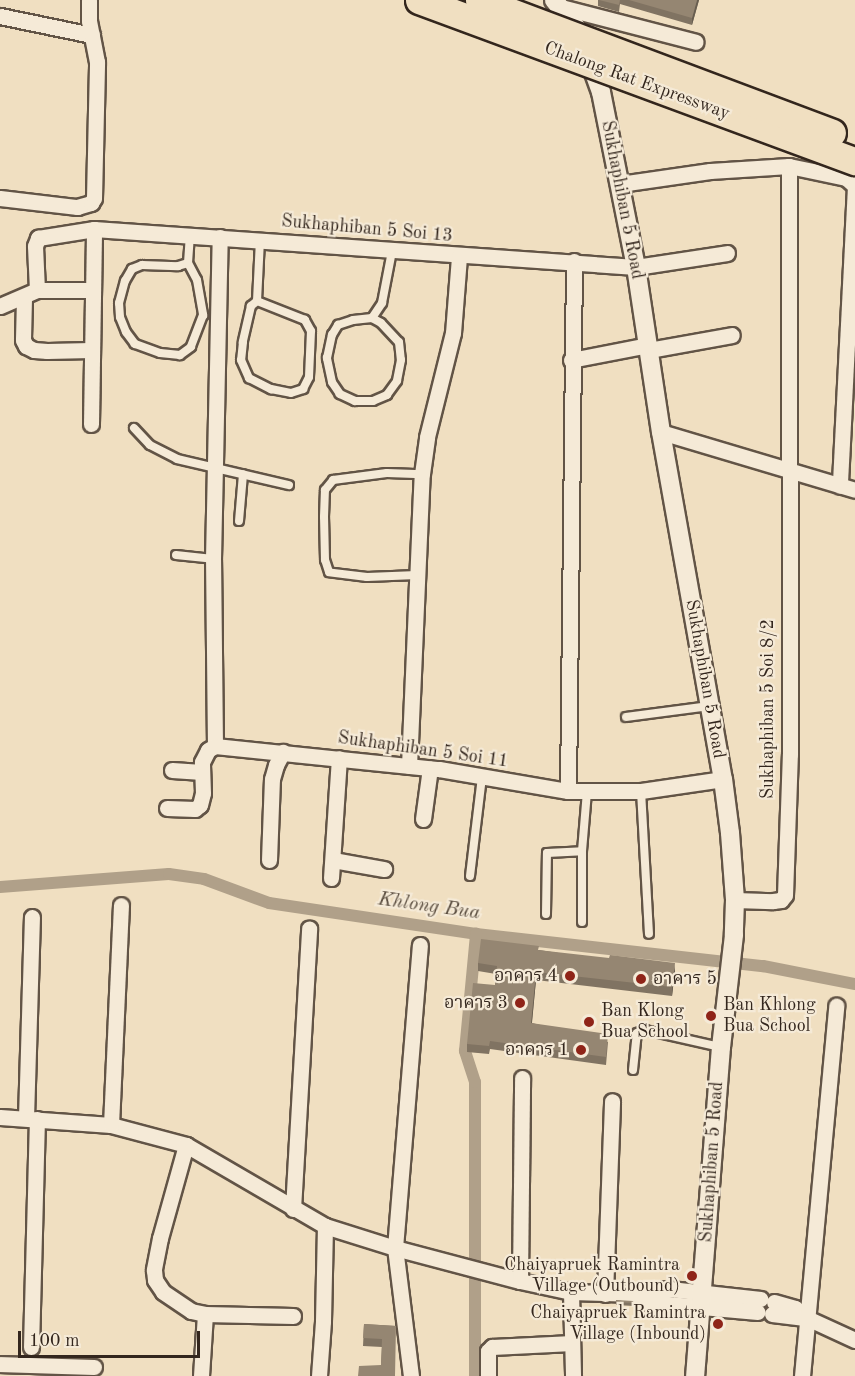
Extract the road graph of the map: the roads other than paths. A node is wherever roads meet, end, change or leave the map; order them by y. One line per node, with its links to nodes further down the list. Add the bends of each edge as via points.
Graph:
1 (89, 0): 6 (street)
2 (419, 0): 9 (highway, Chalong Rat Expressway, bridge)
3 (479, 0): 8 (highway, Chalong Rat Expressway, bridge)
4 (557, 3): 7 (street); 11 (street, Sukhaphiban 5 Road, via 579,31 601,92)
5 (0, 16): 6 (street)
6 (92, 35): 13 (street, via 97,62 94,198 78,207)
7 (696, 42)
8 (855, 142)
9 (855, 161)
10 (789, 166): 11 (street, via 710,171); 12 (street, via 846,178); 37 (street)
11 (620, 184): 23 (street, Sukhaphiban 5 Road)
12 (855, 186): 41 (street)
13 (0, 198)
14 (94, 229): 15 (street, Sukhaphiban 5 Soi 13); 24 (street, via 96,267); 25 (street, Sukhaphiban 5 Soi 13, via 38,238)
15 (190, 235): 16 (street, Sukhaphiban 5 Soi 13); 22 (lane)
16 (220, 237): 17 (street, Sukhaphiban 5 Soi 13); 36 (street)
17 (260, 240): 18 (street, Sukhaphiban 5 Soi 13); 26 (lane)
18 (392, 251): 20 (street, Sukhaphiban 5 Soi 13); 28 (lane, via 382,303)
19 (727, 253): 23 (street, Sukhaphiban 5 Soi 13)
20 (459, 256): 21 (street, Sukhaphiban 5 Soi 13); 39 (street, via 453,333 427,437)
21 (574, 261): 23 (street, Sukhaphiban 5 Soi 13); 32 (street)
22 (188, 262): 22 (lane, via 197,280 203,315 191,347 180,355 160,354 135,344 120,317 119,303 132,269)
23 (636, 267): 30 (street, Sukhaphiban 5 Road)
24 (92, 290): 25 (street); 31 (street)
25 (31, 294): 27 (street); 31 (street, via 23,340 26,346 46,351)
26 (257, 301): 26 (lane, via 305,320 310,331 309,377 303,389 291,393 271,389 249,378 241,360 251,306)
27 (0, 306)
28 (372, 318): 28 (lane, via 399,342 397,381 387,395 373,401 355,401 340,394 332,382 327,358 338,325)
29 (732, 335): 30 (street)
30 (649, 348): 32 (street); 35 (street, Sukhaphiban 5 Road)
31 (91, 350): 33 (street)
32 (571, 360): 57 (street)
33 (91, 424)
34 (134, 428): 36 (lane, via 163,454)
35 (660, 432): 37 (street); 46 (street, Sukhaphiban 5 Road)
36 (215, 468): 38 (lane); 44 (street)
37 (789, 471): 41 (street); 68 (street, Sukhaphiban 5 Soi 8/2, via 790,754 785,895 773,901)
38 (243, 474): 40 (lane); 42 (lane)
39 (422, 474): 45 (street); 45 (lane, via 387,473 333,480 325,490 325,561 329,572 367,577)
40 (289, 484)
41 (848, 488)
42 (239, 521)
43 (176, 555): 44 (lane)
44 (213, 559): 48 (street)
45 (417, 575): 51 (street)
46 (709, 706): 47 (lane); 56 (street, Sukhaphiban 5 Road)
47 (626, 717)
48 (215, 746): 49 (street, Sukhaphiban 5 Soi 11); 54 (street, via 204,755)
49 (283, 752): 50 (street, Sukhaphiban 5 Soi 11); 63 (street, via 272,779)
50 (339, 758): 51 (street, Sukhaphiban 5 Soi 11); 64 (street)
51 (409, 766): 52 (street, Sukhaphiban 5 Soi 11)
52 (430, 768): 55 (street, Sukhaphiban 5 Soi 11); 61 (street)
53 (172, 770): 54 (street)
54 (202, 772): 60 (street, via 200,805 195,809)
55 (482, 777): 57 (street, Sukhaphiban 5 Soi 11); 66 (lane)
56 (723, 779): 58 (street, Sukhaphiban 5 Soi 11); 68 (street, Sukhaphiban 5 Road)
57 (568, 791): 59 (street, Sukhaphiban 5 Soi 11)
58 (641, 791): 59 (street, Sukhaphiban 5 Soi 11); 74 (lane)
59 (586, 792): 62 (lane)
60 (167, 808)
61 (423, 819)
62 (582, 851): 70 (lane, via 547,853); 72 (lane)
63 (269, 860)
64 (333, 860): 65 (street); 67 (street)
65 (384, 869)
66 (470, 876)
67 (332, 878)
68 (735, 900): 77 (street, Sukhaphiban 5 Road)
69 (121, 905): 83 (street)
70 (546, 914)
71 (33, 916): 82 (street)
72 (582, 922)
73 (309, 928): 85 (street)
74 (649, 934)
75 (420, 945): 87 (street)
76 (836, 1006): 94 (street)
77 (721, 1047): 78 (lane, via 645,1030 637,1033); 91 (street, Sukhaphiban 5 Road)
78 (633, 1070)
79 (522, 1078): 88 (street)
80 (612, 1101): 90 (street)
81 (0, 1117): 82 (street)
82 (32, 1119): 83 (street); 97 (street)
83 (111, 1125): 84 (street)
84 (186, 1145): 85 (street); 92 (street, via 160,1238 155,1280 163,1292 191,1311)
85 (292, 1209): 86 (street)
86 (325, 1226): 87 (street); 101 (street)
87 (396, 1248): 88 (street); 102 (street)
88 (520, 1281): 89 (street)
89 (571, 1292): 90 (street); 96 (street)
90 (605, 1294): 91 (street, via 637,1294 646,1302)
91 (702, 1300): 94 (street, via 795,1308); 105 (street, Sukhaphiban 5 Road)
92 (205, 1314): 93 (street); 100 (street)
93 (293, 1316)
94 (807, 1318): 95 (street); 106 (street)
95 (855, 1340)
96 (572, 1343): 103 (street, via 492,1347 488,1351); 104 (street)
97 (31, 1347)
98 (0, 1364): 99 (street)
99 (94, 1367)
100 (201, 1376)
101 (319, 1376)
102 (411, 1376)
103 (488, 1376)
104 (573, 1376)
105 (695, 1376)
106 (802, 1376)

